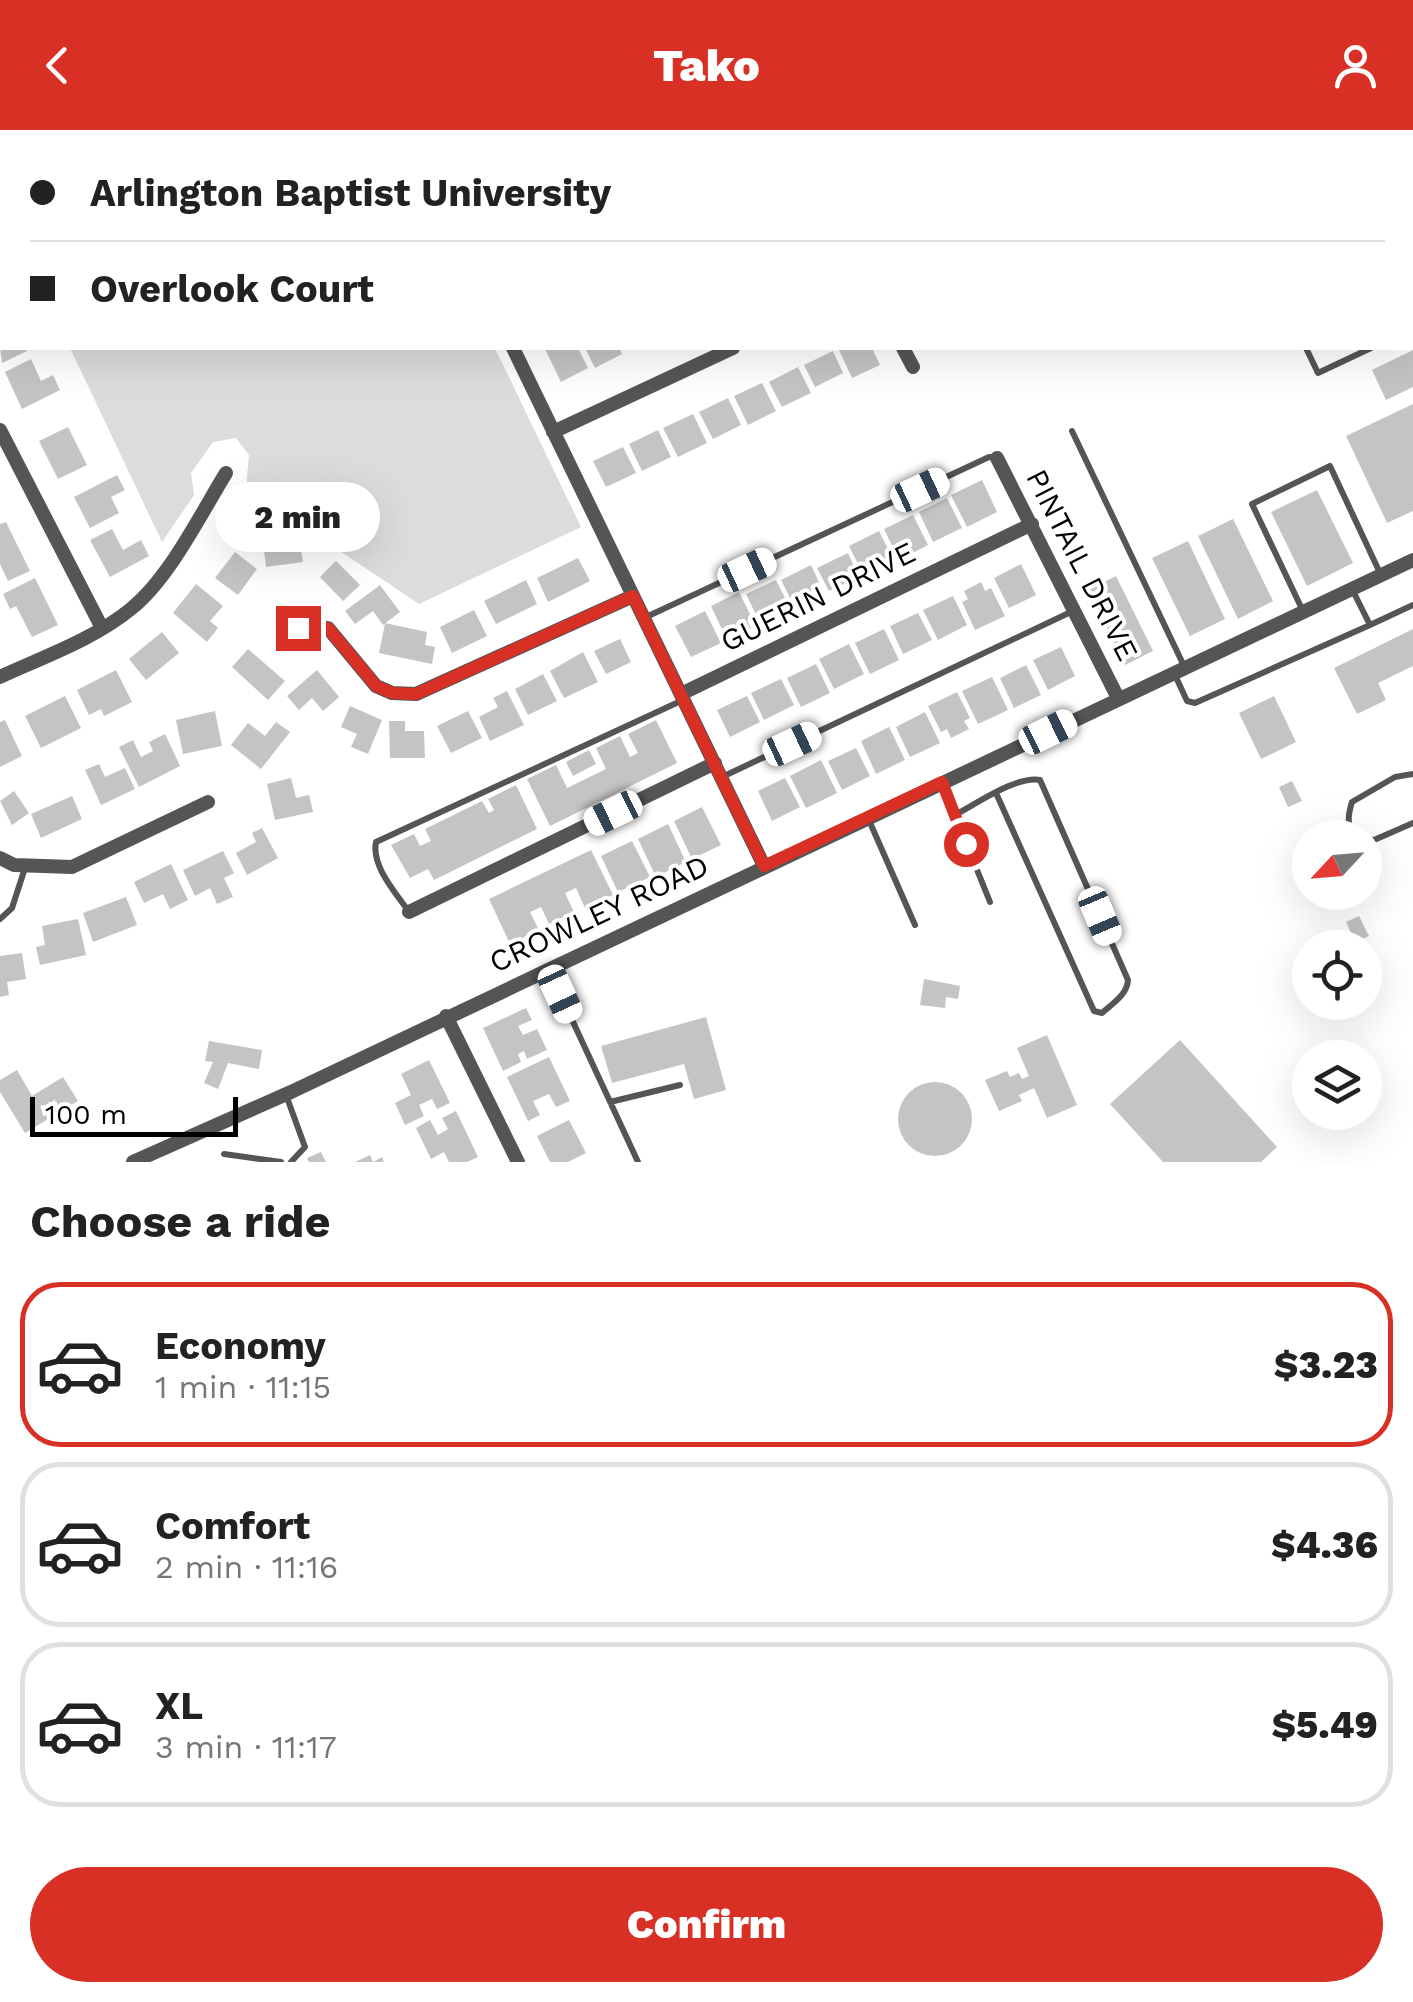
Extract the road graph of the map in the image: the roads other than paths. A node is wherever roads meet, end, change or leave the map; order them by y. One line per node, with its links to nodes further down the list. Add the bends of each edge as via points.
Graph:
1 (514, 350): 9 (street)
2 (729, 350): 9 (street)
3 (904, 350): 6 (street)
4 (1307, 350): 5 (lane, via 1318,373)
5 (1367, 350)
6 (912, 367)
7 (0, 430): 22 (street)
8 (1072, 431): 24 (lane)
9 (554, 432): 16 (street)
10 (997, 458): 12 (street, PINTAIL DRIVE); 20 (lane)
11 (226, 473): 22 (street, via 146,595)
12 (1032, 524): 18 (street, PINTAIL DRIVE); 26 (street, GUERIN DRIVE)
13 (1413, 560): 14 (street, CROWLEY ROAD)
14 (1381, 574): 15 (street, CROWLEY ROAD); 19 (lane, via 1330,466 1252,504)
15 (1351, 588): 19 (street, CROWLEY ROAD); 21 (lane)
16 (633, 596): 20 (street); 23 (street, via 416,694 376,686 328,628)
17 (1413, 605): 21 (lane)
18 (1074, 610): 27 (street, PINTAIL DRIVE); 30 (lane)
19 (1303, 610): 24 (street, CROWLEY ROAD)
20 (644, 618): 26 (street)
21 (1370, 625): 24 (lane, via 1195,703)
22 (102, 628): 25 (street)
23 (298, 628)
24 (1178, 668): 27 (street, CROWLEY ROAD)
25 (0, 677)
26 (682, 697): 28 (street); 43 (lane, via 376,842 380,867)
27 (1118, 698): 31 (street, CROWLEY ROAD)
28 (714, 763): 30 (street); 43 (street)
29 (1413, 774): 36 (lane, via 1352,802)
30 (721, 778): 41 (street)
31 (942, 782): 34 (lane); 35 (street, CROWLEY ROAD)
32 (996, 793): 32 (lane, via 1040,780 1128,980 1102,1013 1094,1011); 34 (lane)
33 (208, 802): 40 (street, via 72,867)
34 (955, 815): 42 (lane)
35 (868, 817): 41 (street, CROWLEY ROAD); 45 (lane)
36 (1347, 820)
37 (1413, 823): 38 (lane)
38 (1382, 837)
39 (1, 861): 40 (street)
40 (25, 866): 44 (lane, via 12,908)
41 (764, 866): 46 (street, CROWLEY ROAD)
42 (990, 902)
43 (409, 912)
44 (0, 918)
45 (915, 925)
46 (548, 968): 47 (street, CROWLEY ROAD); 50 (lane)
47 (446, 1016): 49 (street, CROWLEY ROAD); 55 (street)
48 (680, 1085): 50 (lane)
49 (286, 1094): 52 (street, CROWLEY ROAD); 54 (lane, via 305,1147)
50 (610, 1102): 56 (lane)
51 (224, 1154): 53 (lane)
52 (134, 1162)
53 (281, 1162)
54 (291, 1162)
55 (518, 1162)
56 (638, 1162)

